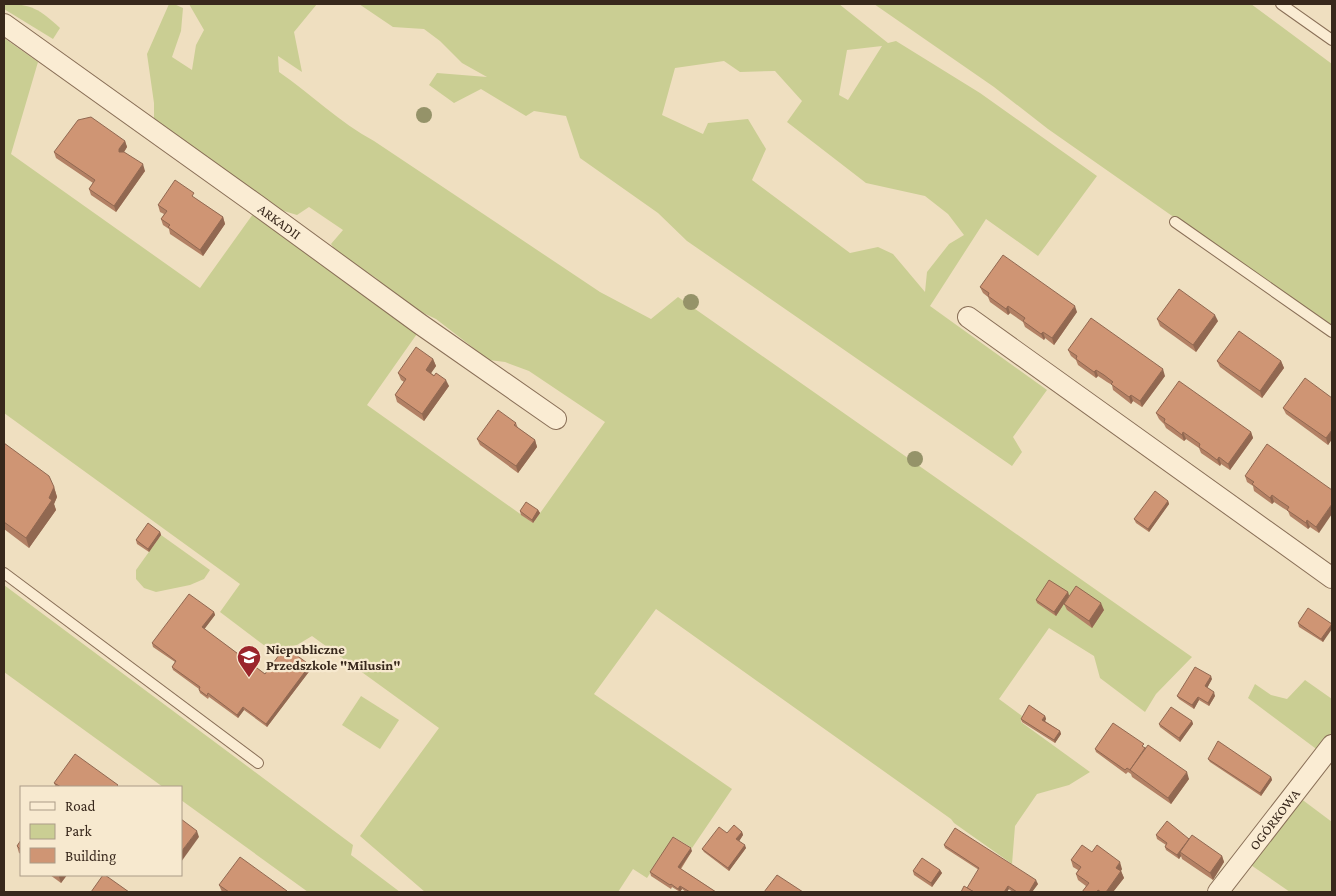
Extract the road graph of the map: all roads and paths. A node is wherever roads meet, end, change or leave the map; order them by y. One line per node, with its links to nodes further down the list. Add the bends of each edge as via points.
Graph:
1 (1281, 4): 3 (lane)
2 (4, 24): 7 (street, ARKADII)
3 (1332, 40)
4 (1175, 222): 6 (lane)
5 (968, 317): 9 (street)
6 (1332, 332)
7 (556, 419)
8 (4, 573): 11 (lane)
9 (1332, 578)
10 (1332, 745): 12 (street, OGÓRKOWA)
11 (258, 763)
12 (1218, 892)

